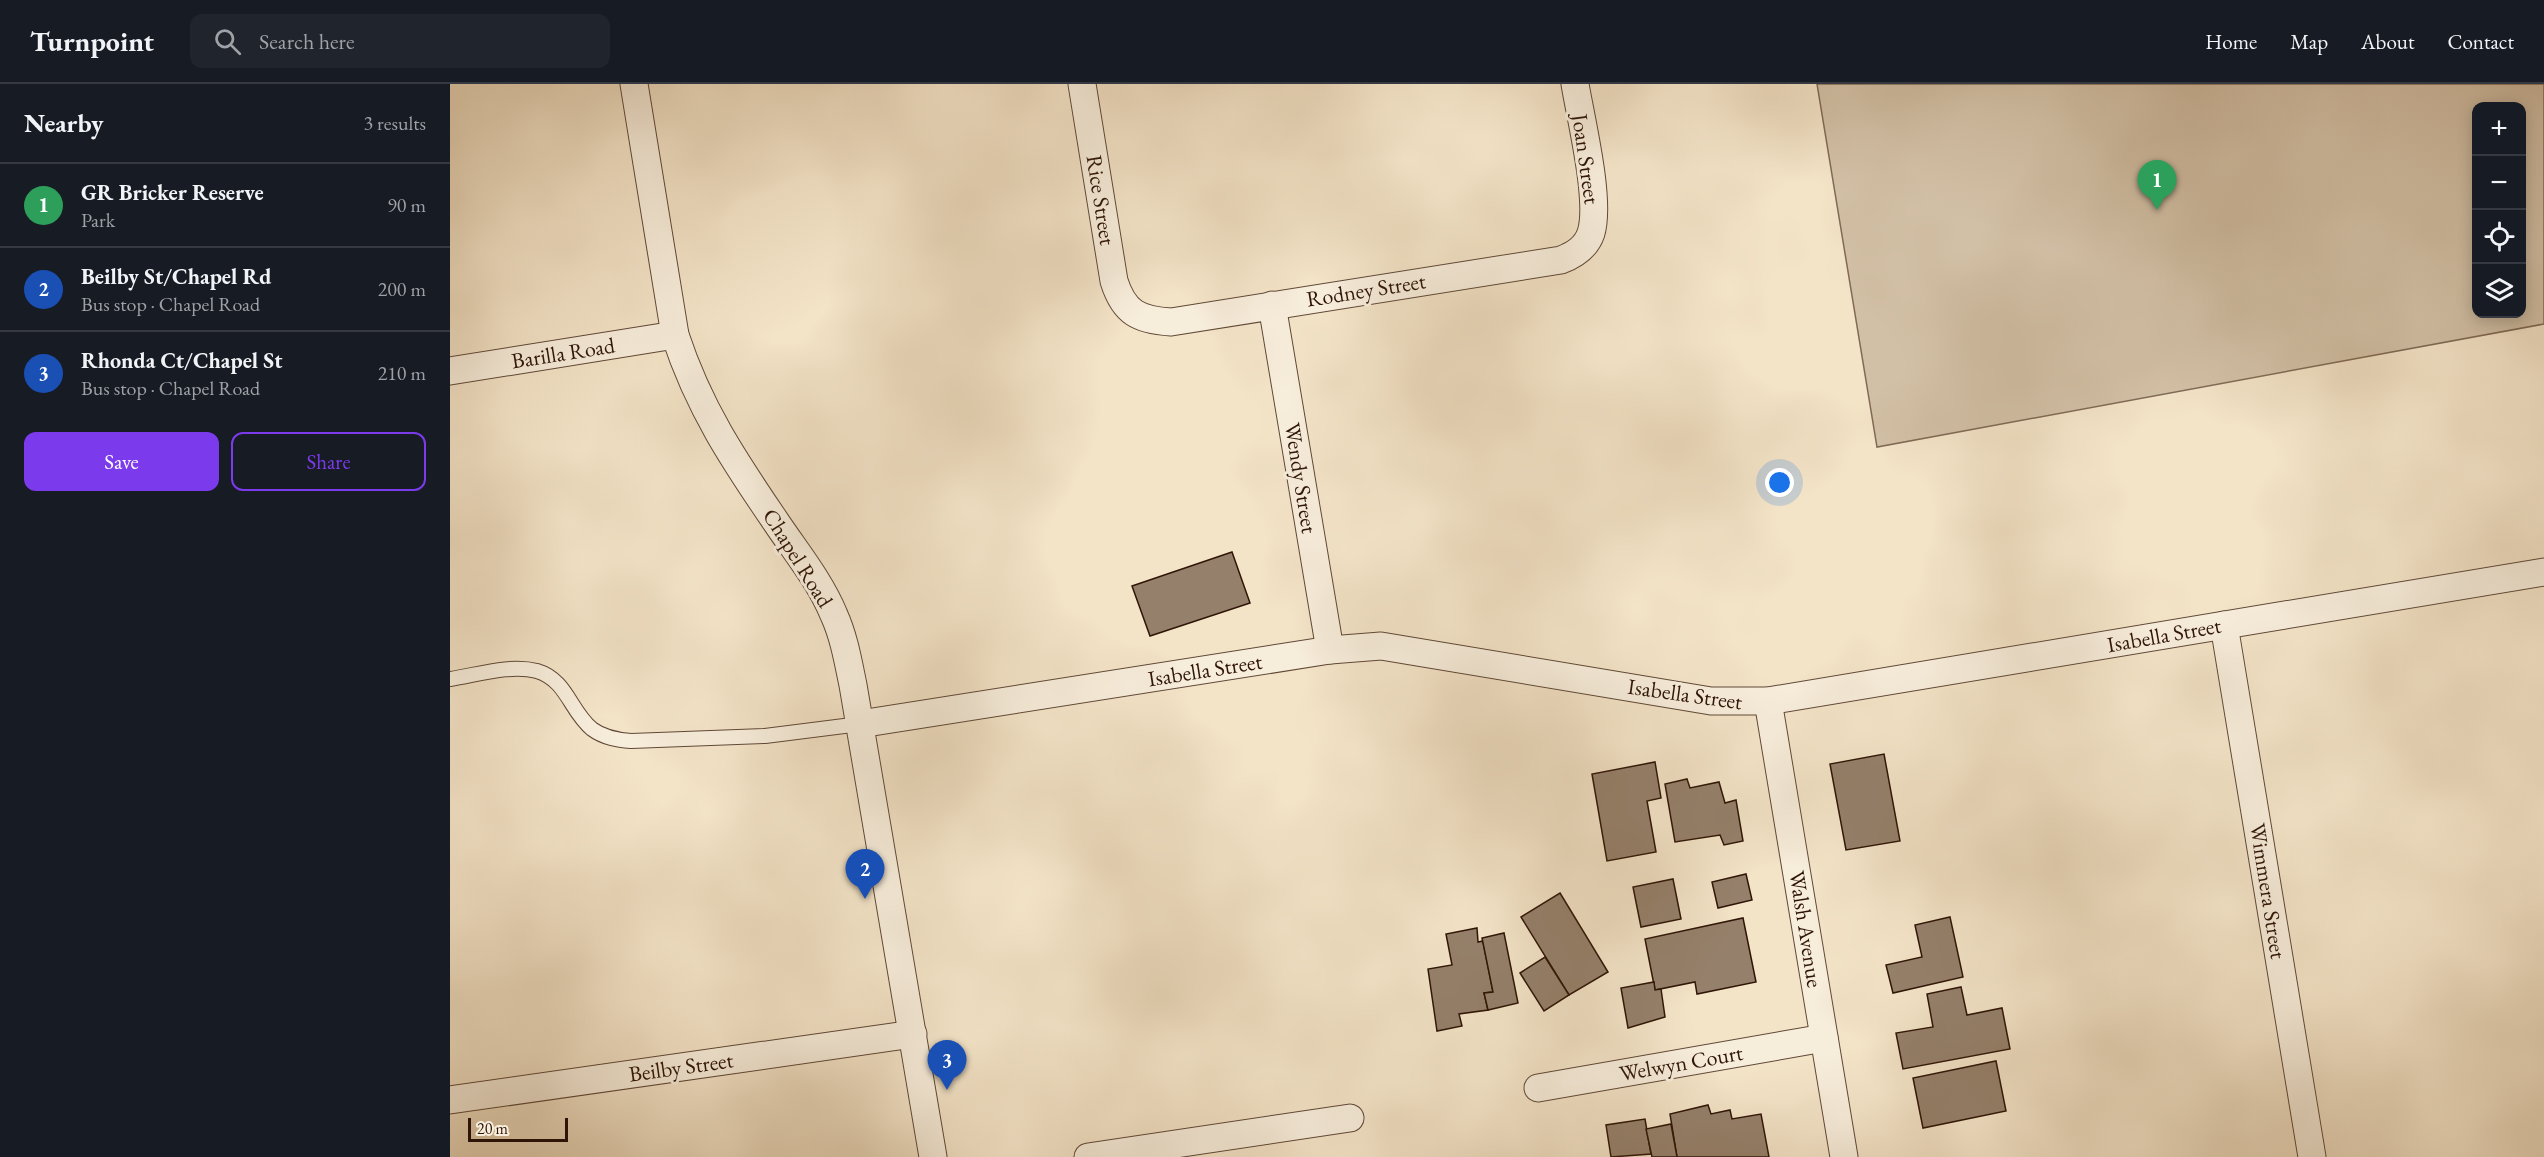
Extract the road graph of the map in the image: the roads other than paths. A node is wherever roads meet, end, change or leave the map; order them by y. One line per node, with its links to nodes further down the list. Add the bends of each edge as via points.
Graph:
1 (634, 84): 7 (street, Chapel Road)
2 (1082, 84): 6 (street, Rice Street, via 1114,281 1118,295)
3 (1575, 84): 4 (street, Joan Street, via 1593,192)
4 (1591, 234): 5 (street, Rodney Street, via 1573,256 1561,260)
5 (1272, 305): 6 (street, Rodney Street, via 1171,322 1154,321); 11 (street, Wendy Street)
6 (1131, 312)
7 (675, 335): 8 (street, Barilla Road); 14 (street, Chapel Road, via 706,413 834,615 844,643)
8 (450, 371)
9 (2544, 572): 10 (street, Isabella Street)
10 (2224, 625): 13 (street, Isabella Street); 23 (street, Wimmera Street)
11 (1330, 650): 13 (street, Isabella Street, via 1403,648 1712,701); 14 (street, Isabella Street)
12 (450, 679): 14 (lane, via 523,669 538,672 554,679 583,720 610,739 765,736)
13 (1768, 701): 16 (street, Walsh Avenue)
14 (860, 724): 15 (street, Chapel Road)
15 (913, 1034): 18 (street, Beilby Street); 20 (street, Chapel Road)
16 (1824, 1038): 17 (street, Welwyn Court); 22 (street, Walsh Avenue)
17 (1538, 1088)
18 (450, 1100)
19 (1350, 1118): 21 (street)
20 (933, 1157)
21 (1088, 1157)
22 (1844, 1157)
23 (2312, 1157)

